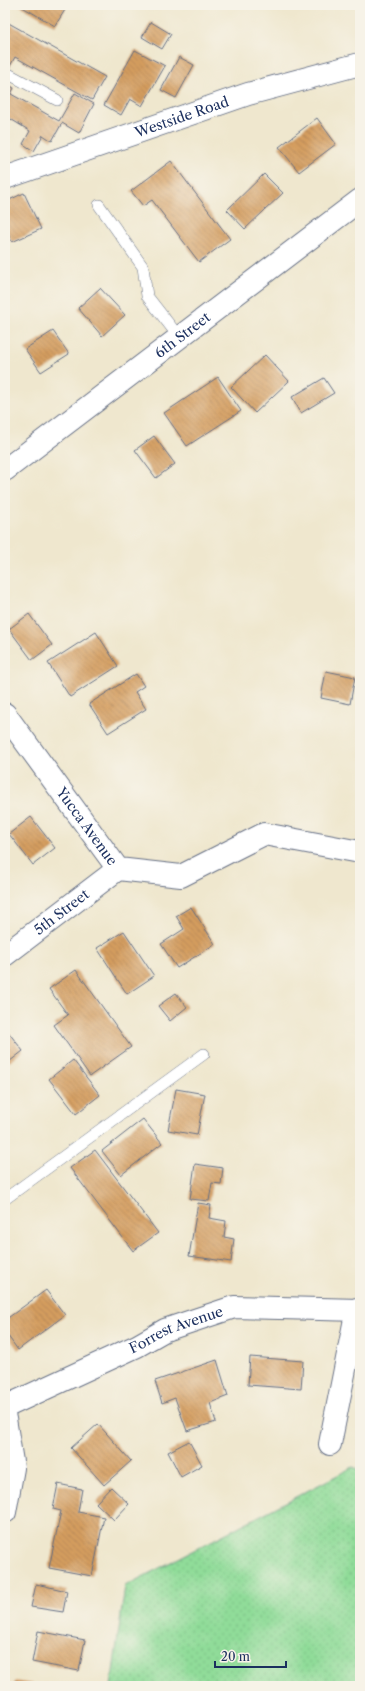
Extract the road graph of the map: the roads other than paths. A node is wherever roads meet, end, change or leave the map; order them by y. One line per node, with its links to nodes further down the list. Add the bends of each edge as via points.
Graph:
1 (360, 64): 4 (street, Westside Road, via 248,94)
2 (5, 72): 3 (lane)
3 (57, 100)
4 (5, 178)
5 (360, 200): 7 (street, 6th Street)
6 (99, 206): 7 (lane, via 143,267 147,296)
7 (179, 337): 8 (street, 6th Street)
8 (5, 470)
9 (6, 716): 11 (street, Yucca Avenue)
10 (360, 852): 11 (street, Yucca Avenue, via 264,834 181,876)
11 (118, 869): 12 (street, 5th Street)
12 (5, 955)
13 (204, 1054): 14 (lane)
14 (5, 1199)
15 (358, 1310): 16 (street, Forrest Avenue, via 234,1307 165,1330 137,1346); 18 (street)
16 (5, 1407)
17 (5, 1419): 19 (street, via 13,1468)
18 (330, 1444)
19 (5, 1512)

